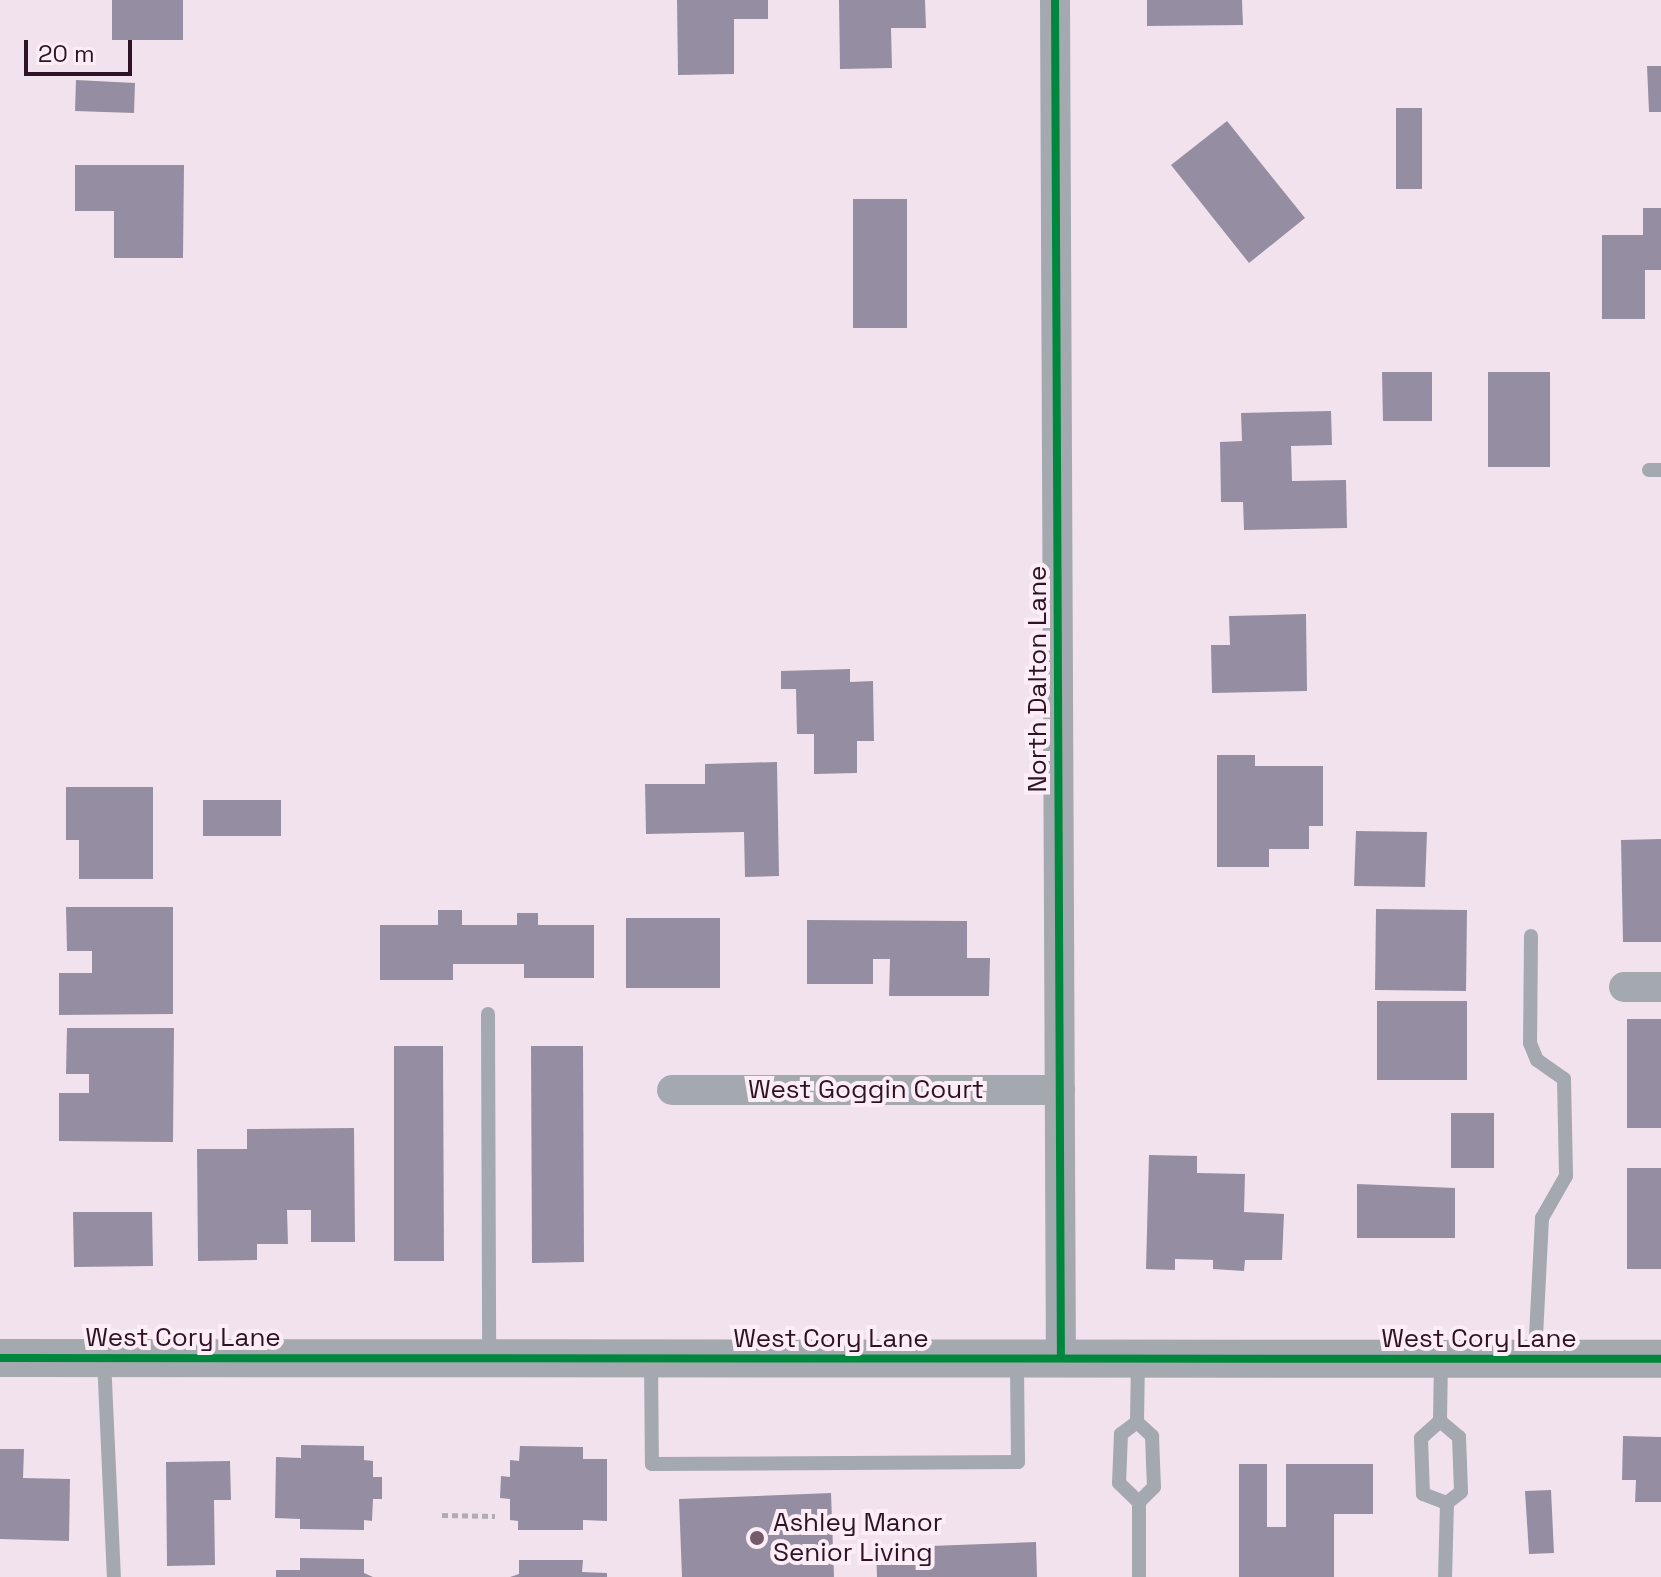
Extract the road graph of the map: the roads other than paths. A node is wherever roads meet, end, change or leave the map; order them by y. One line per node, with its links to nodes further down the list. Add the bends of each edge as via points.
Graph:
1 (1055, 0): 7 (street, North Dalton Lane)
2 (1531, 936): 16 (lane, via 1530,1043 1537,1060 1564,1079 1566,1176 1542,1218)
3 (1624, 987): 4 (street)
4 (1661, 987)
5 (488, 1014): 10 (lane)
6 (672, 1090): 7 (street, West Goggin Court)
7 (1060, 1090): 12 (street, North Dalton Lane)
8 (0, 1358): 9 (street, West Cory Lane)
9 (104, 1358): 10 (street, West Cory Lane); 22 (lane)
10 (489, 1358): 11 (street, West Cory Lane)
11 (651, 1358): 13 (street, West Cory Lane); 13 (lane, via 652,1464 1018,1462)
12 (1061, 1358): 13 (street, West Cory Lane); 14 (street, West Cory Lane)
13 (1017, 1359)
14 (1138, 1359): 15 (street, West Cory Lane); 19 (lane)
15 (1441, 1359): 16 (street, West Cory Lane); 18 (lane)
16 (1535, 1359): 17 (street, West Cory Lane)
17 (1661, 1359)
18 (1440, 1421): 21 (lane, via 1459,1437 1461,1492); 21 (lane, via 1421,1438 1423,1494)
19 (1137, 1422): 20 (lane, via 1152,1436 1154,1487); 20 (lane, via 1121,1434 1119,1483)
20 (1139, 1502): 23 (lane)
21 (1447, 1503): 24 (lane)
22 (114, 1577)
23 (1139, 1577)
24 (1445, 1577)

